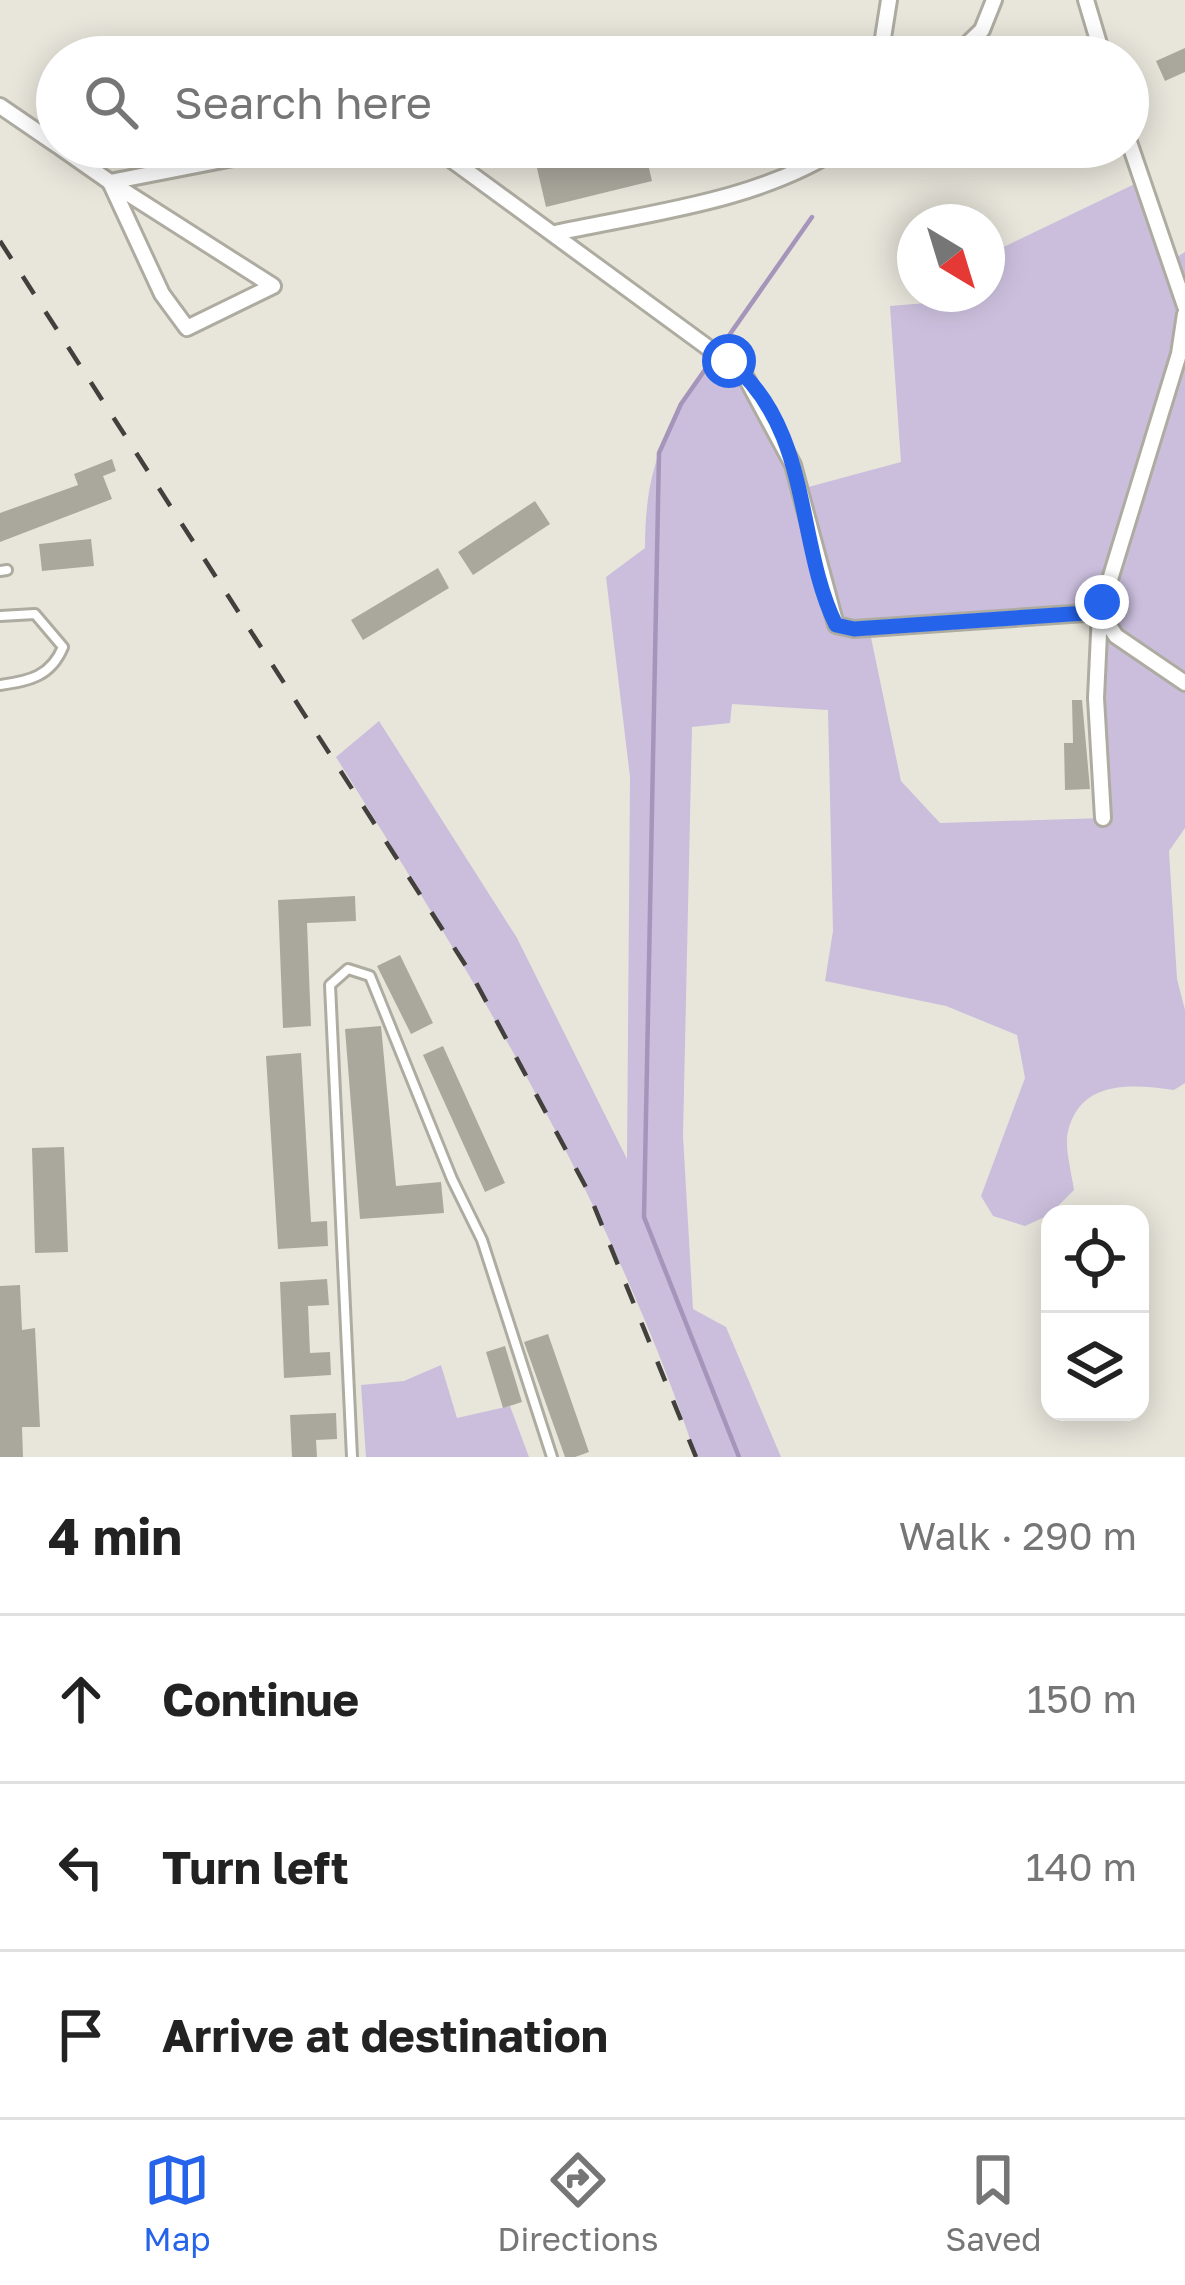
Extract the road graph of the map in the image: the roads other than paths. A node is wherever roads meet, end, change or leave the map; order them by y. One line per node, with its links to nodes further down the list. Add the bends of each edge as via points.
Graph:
1 (889, 0): 4 (street)
2 (994, 0): 5 (street)
3 (1086, 0): 6 (street)
4 (883, 36)
5 (976, 36)
6 (1097, 36)
7 (0, 106): 8 (street)
8 (36, 130)
9 (90, 168): 14 (street)
10 (182, 168): 14 (street)
11 (464, 168): 15 (street)
12 (797, 168): 15 (street, via 701,202)
13 (1137, 168): 16 (street)
14 (110, 182): 14 (street, via 162,294 187,328 273,286)
15 (555, 233): 17 (street, via 756,389 793,465 836,625)
16 (1185, 310): 17 (street, via 1179,354)
17 (1100, 612): 19 (street, via 1116,636); 21 (street)
18 (0, 616): 20 (lane, via 35,614 63,647 56,666 31,681)
19 (1185, 683)
20 (0, 685)
21 (1103, 818)
22 (352, 1457): 23 (lane, via 331,985 348,969 370,976 394,1026 482,1240)
23 (552, 1457)

